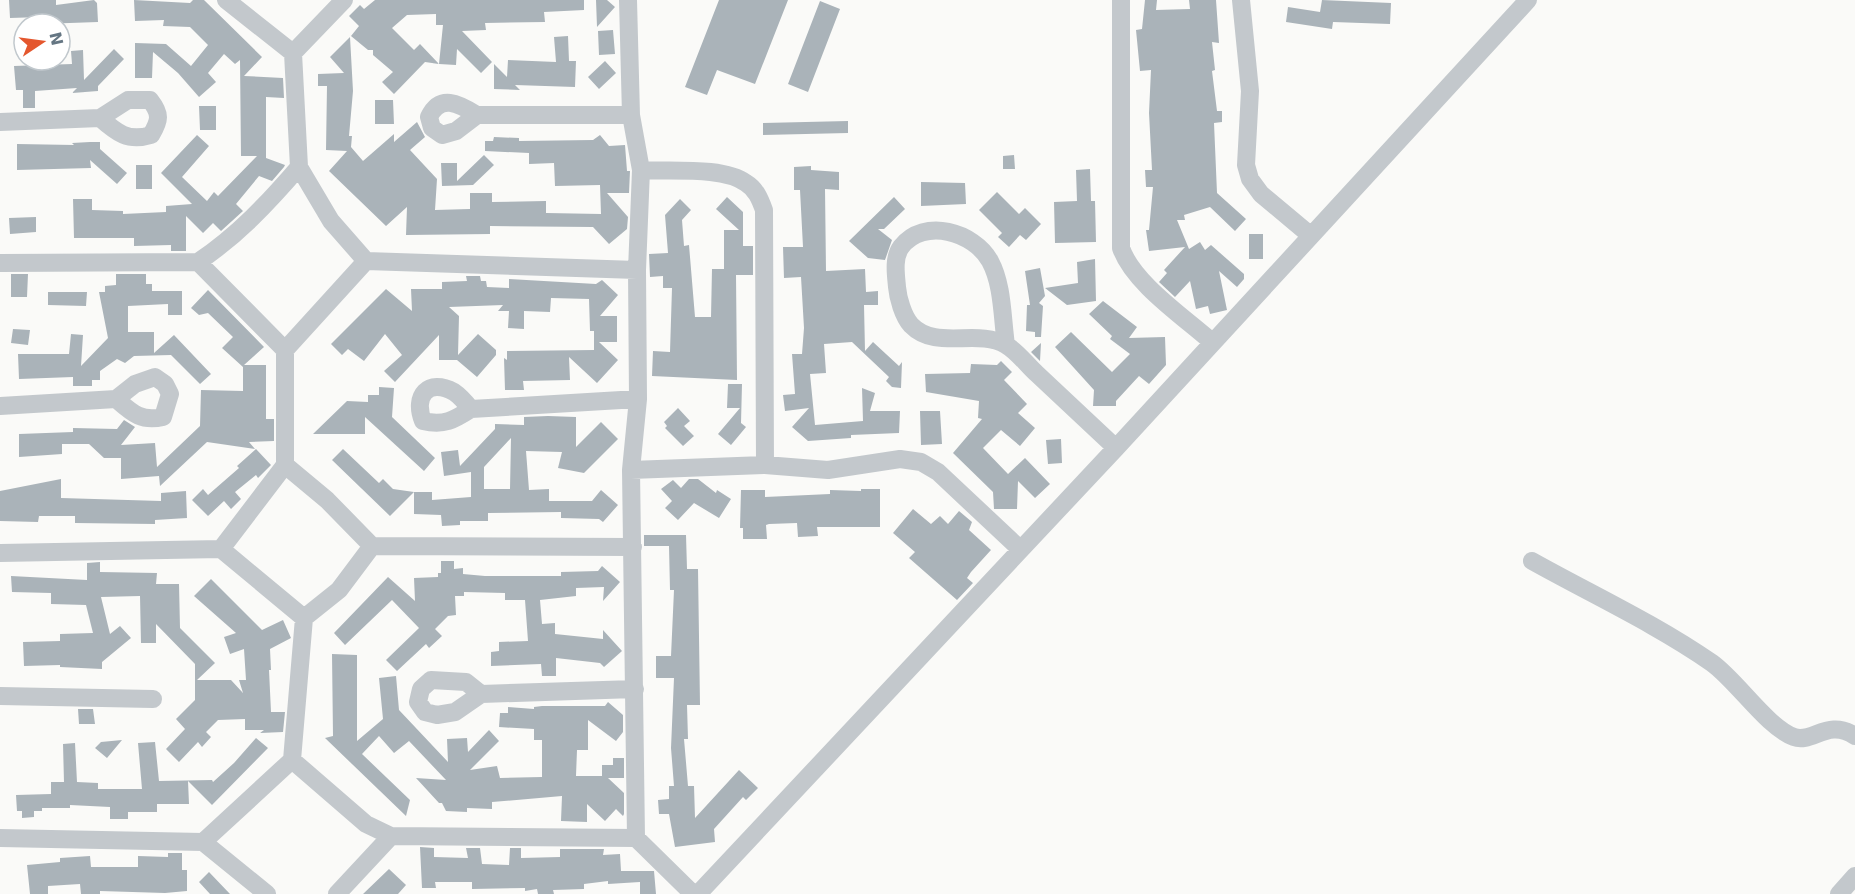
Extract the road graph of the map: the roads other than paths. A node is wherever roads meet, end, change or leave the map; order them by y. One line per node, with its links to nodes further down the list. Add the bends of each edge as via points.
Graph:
1 (226, 0): 7 (street)
2 (344, 0): 7 (street)
3 (628, 0): 9 (street)
4 (1121, 0): 19 (street, via 1122,248 1127,263 1138,276)
5 (1241, 0): 14 (street, via 1250,91 1246,165 1250,179 1261,194)
6 (1528, 0): 14 (street)
7 (293, 53): 12 (street)
8 (477, 115): 9 (street)
9 (631, 115): 13 (street)
10 (100, 118): 11 (street)
11 (0, 122)
12 (299, 167): 15 (street, via 256,216); 16 (street, via 331,221)
13 (641, 170): 18 (street); 28 (street, via 727,174 746,183 757,194 764,210)
14 (1310, 234): 19 (street)
15 (198, 261): 17 (street); 21 (street)
16 (366, 261): 18 (street); 21 (street)
17 (0, 263)
18 (637, 270): 23 (street)
19 (1212, 342): 26 (street)
20 (1006, 345): 20 (street, via 999,285 979,245 958,233 944,231 911,237 900,248 896,273 898,293 910,324 923,334 938,338 970,337); 26 (street)
21 (285, 350): 27 (street)
22 (116, 399): 24 (street)
23 (638, 399): 25 (street); 29 (street)
24 (0, 406)
25 (471, 409)
26 (1116, 448): 33 (street)
27 (285, 465): 30 (street, via 327,500); 32 (street)
28 (765, 465): 29 (street); 33 (street, via 828,470 900,459 921,462 938,472)
29 (631, 470): 31 (street)
30 (372, 546): 31 (street); 36 (street, via 339,590)
31 (633, 547): 37 (street)
32 (221, 549): 34 (street); 36 (street)
33 (1020, 549): 51 (street)
34 (0, 553)
35 (1532, 561): 41 (street, via 1713,664 1777,726 1794,737 1829,729)
36 (304, 618): 42 (street)
37 (635, 689): 38 (street); 45 (street)
38 (481, 694)
39 (0, 696): 40 (street)
40 (153, 699)
41 (1855, 736)
42 (292, 760): 43 (street, via 366,824); 46 (street)
43 (391, 836): 45 (street); 49 (street)
44 (0, 838): 46 (street)
45 (636, 838): 50 (street)
46 (203, 842): 48 (street)
47 (1855, 876): 52 (street)
48 (267, 894)
49 (337, 894)
50 (693, 894)
51 (698, 894)
52 (1839, 894)

